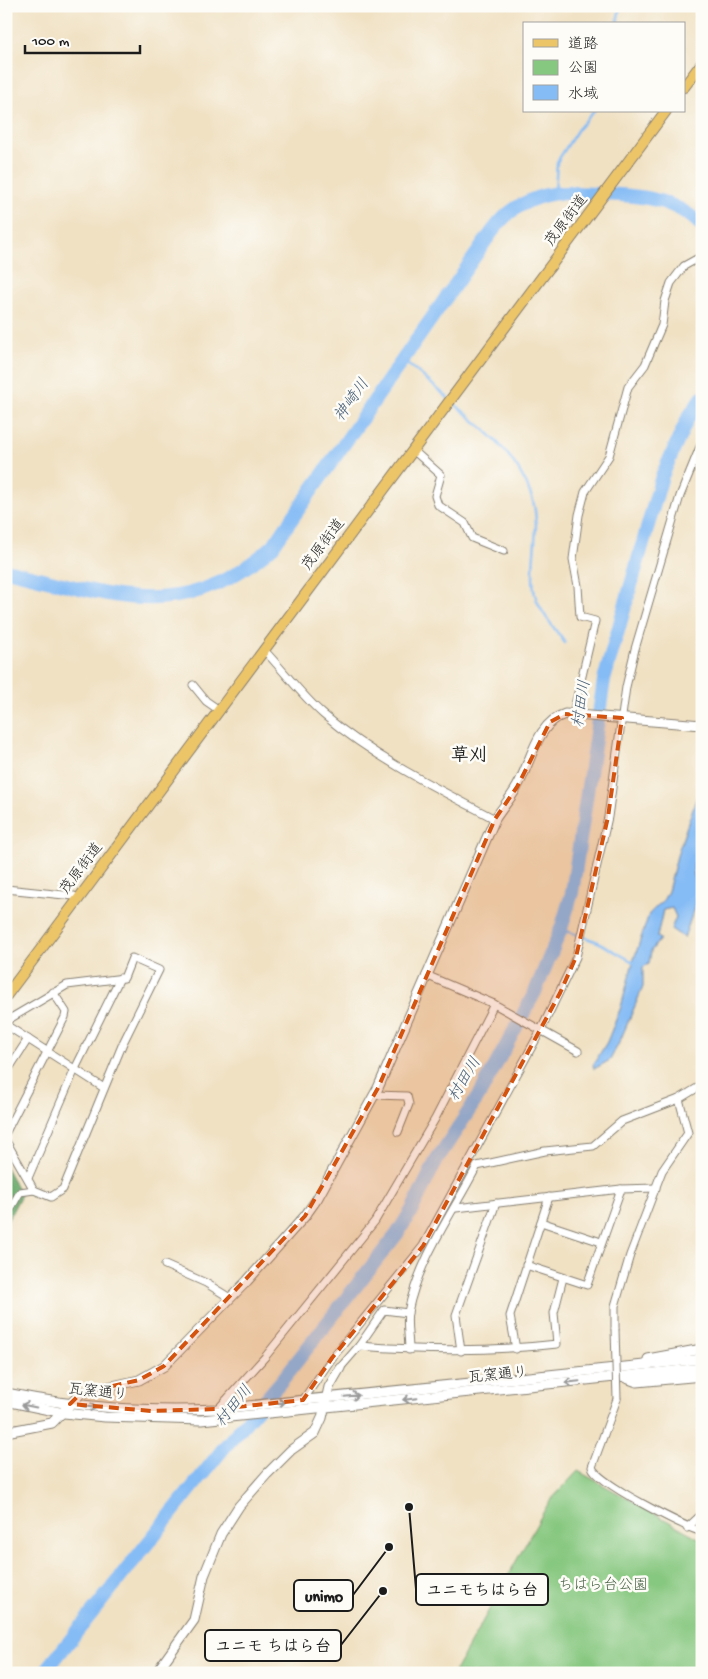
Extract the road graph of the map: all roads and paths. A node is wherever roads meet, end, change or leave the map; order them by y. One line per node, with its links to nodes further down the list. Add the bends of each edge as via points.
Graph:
1 (702, 63): 2 (main road)
2 (686, 84)
3 (665, 112): 6 (main road, 茂原街道)
4 (700, 258): 11 (street, via 684,266 671,283 662,325 645,364 627,390 609,456 583,496 573,559 580,617 594,621)
5 (702, 442): 12 (street, via 680,496 634,650)
6 (414, 451): 7 (street, via 441,475 435,496 438,504 465,523 472,538); 8 (main road, 茂原街道)
7 (504, 551)
8 (264, 650): 10 (main road, 茂原街道); 14 (street, via 324,714 364,744)
9 (194, 685): 10 (street)
10 (218, 710): 16 (main road, 茂原街道)
11 (573, 714): 12 (street); 14 (street, via 559,716 541,734 517,787)
12 (622, 718): 13 (street); 24 (street, via 608,817 578,948)
13 (702, 725)
14 (495, 819): 17 (street)
15 (6, 889): 16 (street)
16 (78, 899): 20 (main road, 茂原街道)
17 (426, 975): 21 (street); 32 (street)
18 (120, 978): 19 (street, via 68,985); 28 (street); 31 (street, via 124,978 132,958 159,970)
19 (53, 992): 22 (street); 26 (street, via 66,1012)
20 (6, 996)
21 (494, 1004): 24 (street); 67 (street, via 435,1119 375,1221)
22 (6, 1021)
23 (6, 1025): 25 (street)
24 (541, 1030): 27 (street); 62 (street, via 423,1246 332,1358)
25 (28, 1039): 26 (street); 29 (street)
26 (46, 1051): 28 (street); 34 (street)
27 (578, 1051)
28 (75, 1069): 31 (street); 37 (street)
29 (6, 1072)
30 (702, 1085): 33 (street)
31 (104, 1088): 40 (street, via 63,1189 51,1197)
32 (374, 1095): 35 (street, via 407,1096 409,1104); 50 (street, via 326,1185 305,1216)
33 (679, 1100): 38 (street, via 688,1133 662,1171); 43 (street, via 622,1121 593,1146 477,1166)
34 (6, 1132)
35 (398, 1132)
36 (6, 1141): 37 (street)
37 (28, 1178): 40 (street)
38 (656, 1188): 39 (street); 70 (street, bridge, via 630,1255 615,1306 617,1399 592,1467 594,1473 623,1492)
39 (620, 1189): 41 (street); 46 (street)
40 (34, 1190): 44 (street, via 20,1192)
41 (549, 1197): 42 (street); 45 (street)
42 (496, 1203): 43 (street); 55 (street, via 456,1316)
43 (456, 1208): 51 (street, via 430,1249)
44 (6, 1217)
45 (542, 1222): 46 (street); 48 (street)
46 (602, 1242): 49 (street, via 587,1285)
47 (165, 1265): 50 (street, via 206,1283)
48 (526, 1265): 49 (street); 53 (street, via 510,1316)
49 (563, 1278): 53 (street, via 554,1313 557,1344)
50 (230, 1298): 65 (street, via 164,1366 139,1380 81,1393)
51 (408, 1313): 52 (street, via 384,1310); 54 (street)
52 (360, 1346): 54 (street); 57 (street)
53 (516, 1349): 55 (street)
54 (409, 1350): 55 (street)
55 (461, 1351)
56 (701, 1353): 64 (street, 瓦窯通り, one-way to 56, via 621,1367)
57 (340, 1368): 64 (street, via 332,1380)
58 (702, 1368): 60 (street, 瓦窯通り)
59 (702, 1376): 60 (street, via 637,1382)
60 (620, 1377): 64 (street, 瓦窯通り, one-way to 64)
61 (6, 1393): 65 (street, 瓦窯通り)
62 (303, 1400): 64 (street, 瓦窯通り); 67 (street, 瓦窯通り, one-way to 62)
63 (6, 1402): 66 (street, 瓦窯通り, one-way to 63)
64 (325, 1403): 67 (street, 瓦窯通り, via 297,1410); 72 (street, via 315,1433 284,1457 232,1516 208,1562 194,1620)
65 (70, 1404): 66 (street); 67 (street, 瓦窯通り, one-way to 67)
66 (64, 1413): 67 (street, 瓦窯通り, via 130,1419); 68 (street, via 52,1424)
67 (217, 1414)
68 (6, 1432)
69 (702, 1514): 70 (street)
70 (687, 1528): 71 (street)
71 (702, 1532)
72 (156, 1673)

